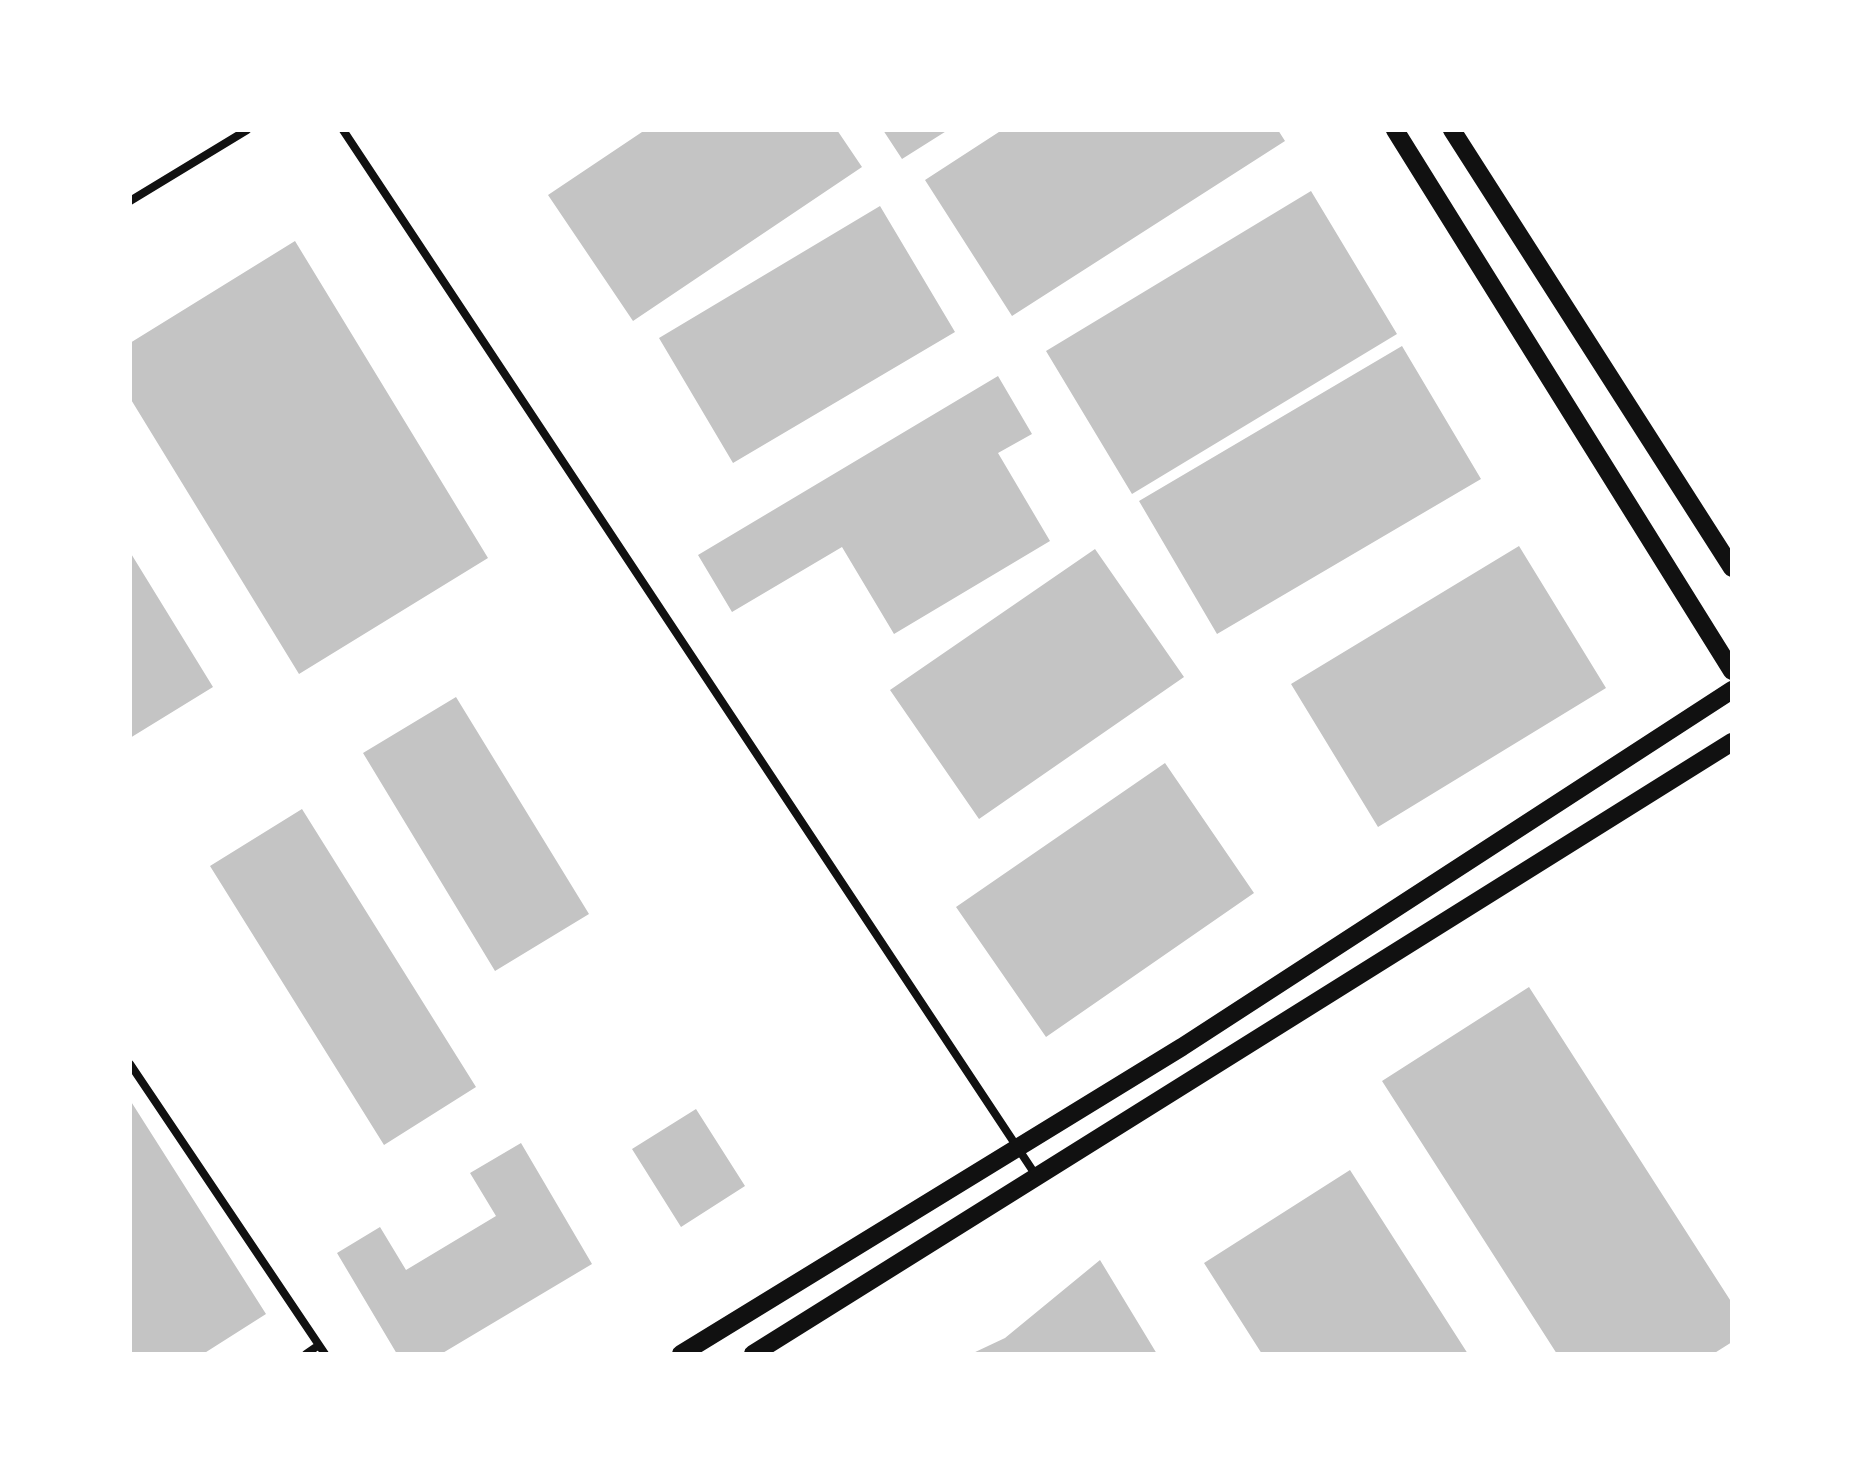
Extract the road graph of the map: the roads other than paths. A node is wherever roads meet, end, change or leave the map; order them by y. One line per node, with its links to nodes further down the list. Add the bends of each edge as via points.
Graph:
1 (247, 130): 5 (lane)
2 (343, 130): 11 (lane)
3 (1396, 130): 7 (street)
4 (1452, 130): 6 (street)
5 (130, 201)
6 (1732, 568)
7 (1732, 671)
8 (1732, 690): 11 (street)
9 (1732, 742): 12 (street)
10 (130, 1064): 13 (lane)
11 (1018, 1148): 12 (lane); 15 (street)
12 (1038, 1178): 16 (street)
13 (322, 1350): 14 (lane)
14 (306, 1354)
15 (681, 1354)
16 (753, 1354)

